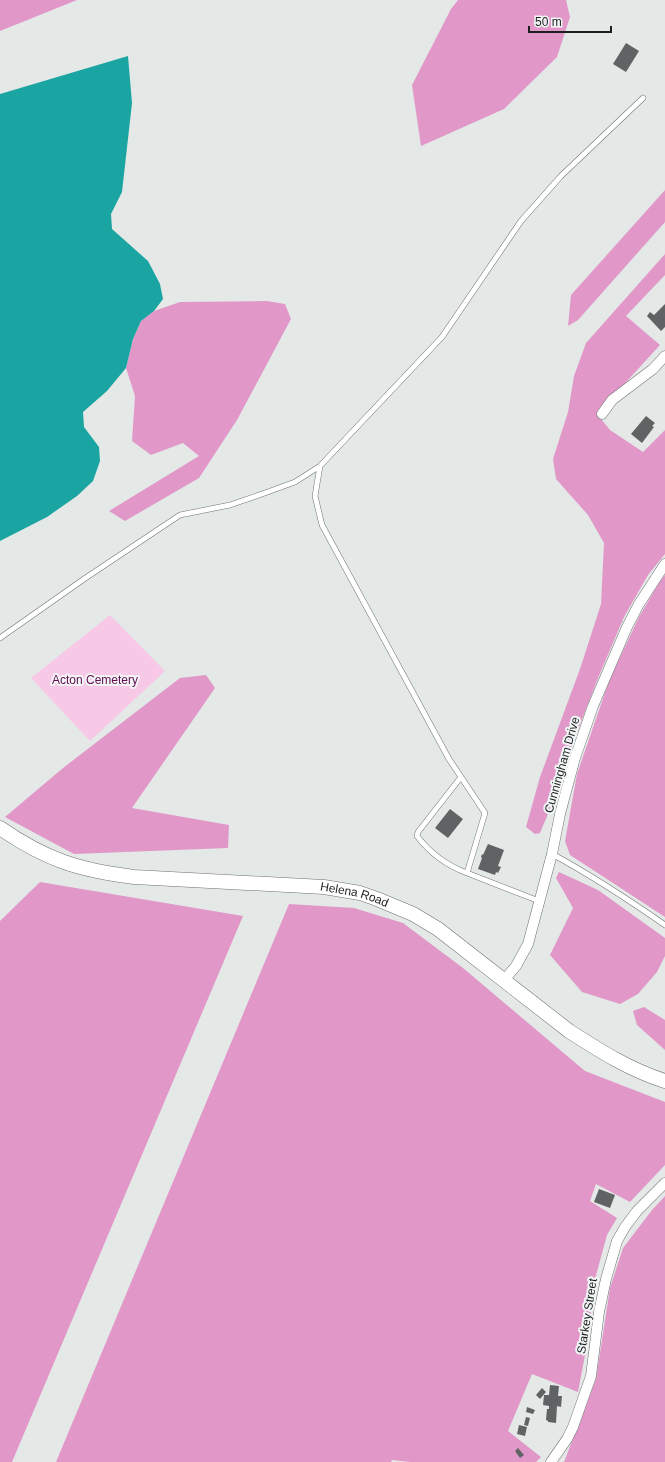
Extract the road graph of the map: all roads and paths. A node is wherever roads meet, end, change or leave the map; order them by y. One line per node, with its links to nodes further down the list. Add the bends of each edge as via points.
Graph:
1 (643, 98): 4 (lane, via 561,176 521,221 442,338)
2 (665, 356): 3 (street, via 649,372 612,400)
3 (602, 414)
4 (320, 466): 6 (lane, via 295,482 262,494 230,505 180,515); 7 (lane, via 315,496 322,526)
5 (665, 564): 9 (street, Cunningham Drive, via 639,604 593,706 575,758)
6 (0, 638)
7 (461, 777): 10 (lane, via 485,813); 10 (lane, via 417,836 445,863)
8 (0, 828): 13 (main road, Helena Road, via 38,852 81,868 107,874 324,887 360,893 401,908 438,929)
9 (552, 854): 11 (street, Cunningham Drive); 12 (lane)
10 (467, 873): 11 (lane)
11 (539, 901): 13 (street, Cunningham Drive, via 528,944 516,966)
12 (665, 925)
13 (504, 980): 14 (main road, Helena Road, via 591,1045 630,1068)
14 (665, 1081)
15 (665, 1183): 16 (street, Starkey Street, via 638,1211 617,1241 599,1312 591,1376 573,1427)
16 (551, 1462)

